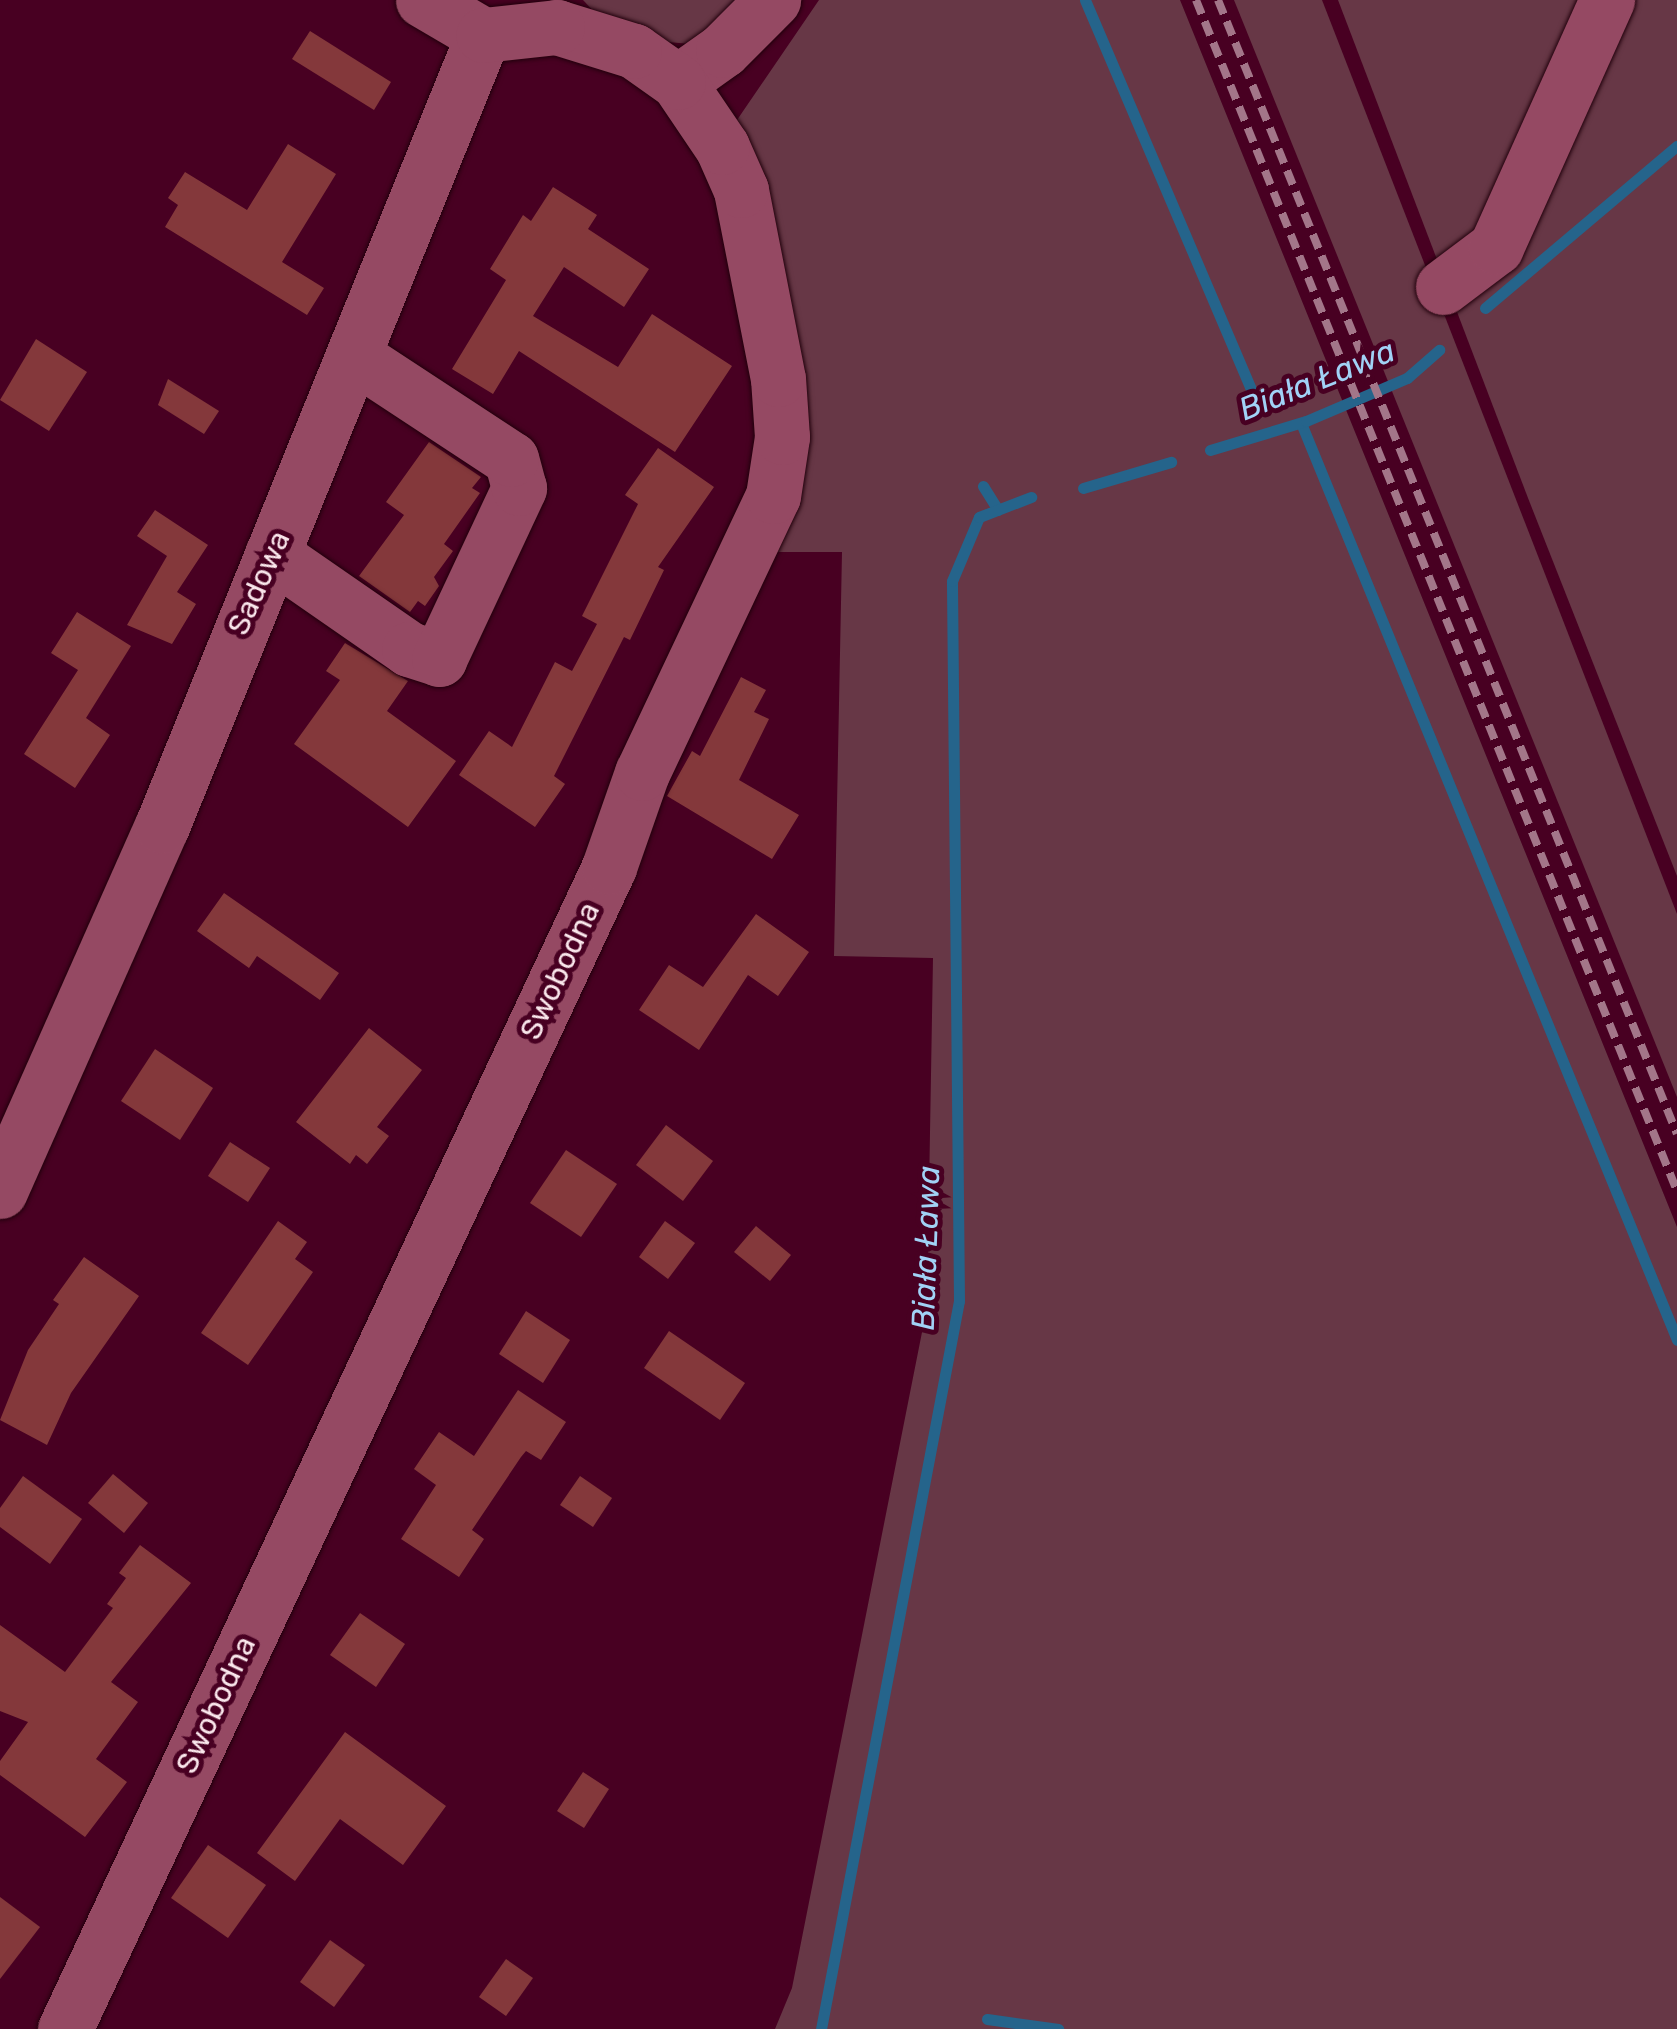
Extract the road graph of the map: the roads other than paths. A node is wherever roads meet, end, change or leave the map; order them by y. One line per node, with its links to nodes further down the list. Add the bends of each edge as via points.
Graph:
1 (424, 0): 4 (street)
2 (773, 0): 5 (street, via 723,50)
3 (1606, 0): 6 (street, via 1496,248)
4 (483, 35): 5 (street, Swobodna, via 541,26 572,30 634,51); 7 (street, Sadowa)
5 (678, 82): 10 (street, Swobodna, via 741,190 781,400 780,458 768,513)
6 (1442, 287)
7 (356, 356): 8 (street, Sadowa); 8 (street, via 511,459 519,488 440,658 409,649)
8 (272, 554): 9 (street, Sadowa, via 156,840)
9 (0, 1191)
10 (66, 2029)

